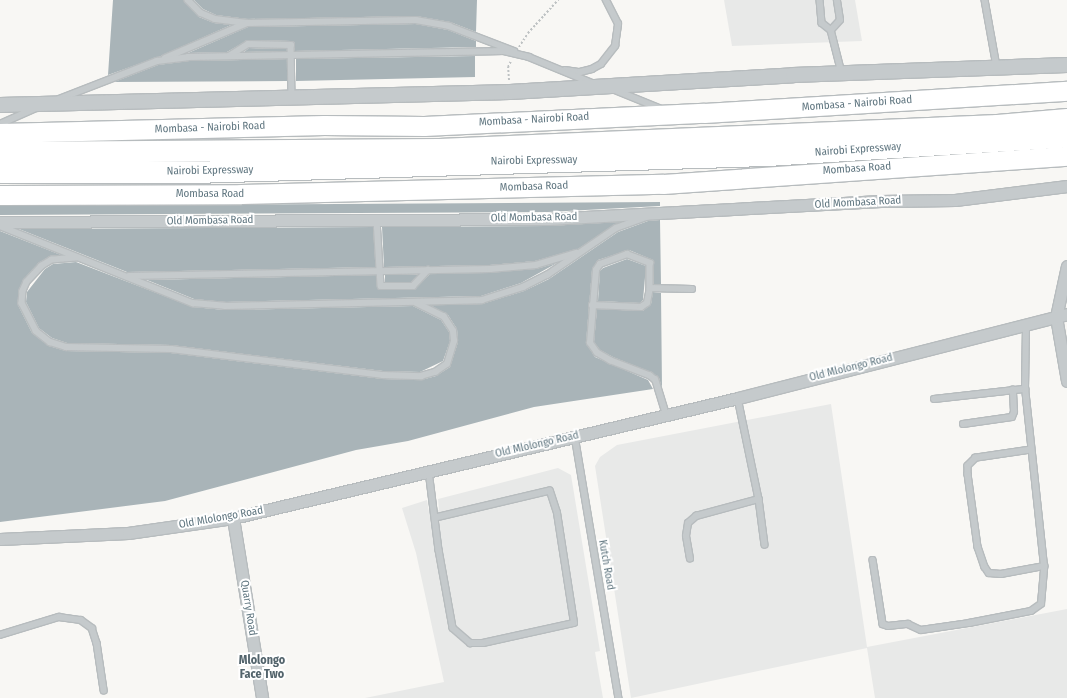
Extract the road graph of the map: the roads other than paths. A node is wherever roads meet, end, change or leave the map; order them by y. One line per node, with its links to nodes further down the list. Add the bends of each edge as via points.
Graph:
1 (188, 0): 6 (lane, via 202,13 215,19)
2 (606, 0): 14 (lane, via 618,24 615,46 608,57 601,64 586,70)
3 (820, 0): 7 (lane, via 822,23)
4 (837, 0): 7 (lane, via 840,20)
5 (985, 0): 13 (lane)
6 (247, 23): 8 (lane, via 416,20 449,26); 11 (lane)
7 (831, 30): 15 (lane)
8 (516, 53): 9 (lane, via 498,51); 14 (lane)
9 (291, 55): 10 (lane); 10 (lane, via 291,45 248,44); 18 (lane)
10 (228, 56): 11 (lane)
11 (157, 61): 19 (lane)
12 (1067, 65): 13 (street)
13 (997, 67): 15 (street)
14 (556, 68): 16 (lane)
15 (842, 73): 16 (street)
16 (609, 87): 18 (street); 21 (lane, via 676,114)
17 (1067, 91): 21 (highway, Mombasa - Nairobi Road)
18 (292, 99): 19 (street)
19 (46, 104): 20 (street); 23 (lane)
20 (0, 105)
21 (704, 113): 24 (highway, Mombasa - Nairobi Road, via 424,126 324,125)
22 (1067, 119): 26 (highway, Nairobi Expressway, via 997,125 439,149)
23 (0, 124)
24 (0, 133)
25 (1067, 136): 28 (highway, Nairobi Expressway, via 767,156 193,172)
26 (0, 152)
27 (1067, 156): 30 (highway, Mombasa Road, via 663,184 241,194)
28 (0, 172)
29 (1067, 186): 31 (street, Old Mombasa Road, via 955,200 881,201)
30 (0, 195)
31 (654, 214): 32 (street, Old Mombasa Road, via 548,219); 35 (lane, via 616,228)
32 (378, 219): 33 (street, Old Mombasa Road); 39 (lane)
33 (0, 222)
34 (0, 226): 36 (lane)
35 (582, 251): 38 (lane, via 516,268); 43 (lane, via 547,275 502,295 482,300)
36 (86, 260): 40 (lane); 43 (lane, via 67,257 52,260 34,273 23,291 22,303 36,331 50,342 66,347 171,349 383,375 420,376 435,372 447,364 454,342 453,331 449,322 439,313)
37 (1067, 266): 46 (street)
38 (428, 270): 39 (lane); 39 (lane, via 413,286 381,286)
39 (379, 271): 40 (lane)
40 (127, 276): 43 (lane, via 206,306)
41 (650, 288): 42 (lane); 44 (lane, via 647,303 641,306); 44 (lane, via 650,263 624,254 598,267)
42 (692, 289)
43 (410, 302)
44 (592, 305): 53 (lane, via 589,336 592,348 611,362 655,380)
45 (1067, 314): 46 (street, Old Mlolongo Road)
46 (1056, 317): 47 (street, Old Mlolongo Road); 48 (street)
47 (1026, 325): 49 (lane); 51 (street, Old Mlolongo Road, via 840,370)
48 (1067, 381)
49 (1025, 389): 50 (lane); 56 (lane)
50 (1013, 390): 52 (lane); 54 (lane, via 1012,417)
51 (738, 398): 53 (street, Old Mlolongo Road); 58 (lane)
52 (934, 399)
53 (666, 415): 55 (street, Old Mlolongo Road)
54 (963, 424)
55 (574, 436): 57 (street, Old Mlolongo Road); 69 (lane, Kutch Road)
56 (1031, 450): 65 (lane); 65 (lane, via 976,458 968,466 968,474 978,547 989,573 1001,574)
57 (429, 470): 59 (street, Old Mlolongo Road); 60 (lane)
58 (759, 499): 62 (lane); 63 (lane, via 696,516 688,523 686,536)
59 (233, 518): 61 (street, Old Mlolongo Road, via 128,533); 68 (street, Quarry Road)
60 (436, 518): 60 (lane, via 453,628 470,643 483,643 574,623 557,513 550,491)
61 (0, 539)
62 (765, 545)
63 (690, 559)
64 (873, 560): 65 (lane, via 883,624 908,624 921,630 1031,611 1041,604)
65 (1044, 566)
66 (0, 635): 67 (lane, via 59,617 81,620 92,628 97,643)
67 (104, 690)
68 (262, 698)
69 (619, 698)

